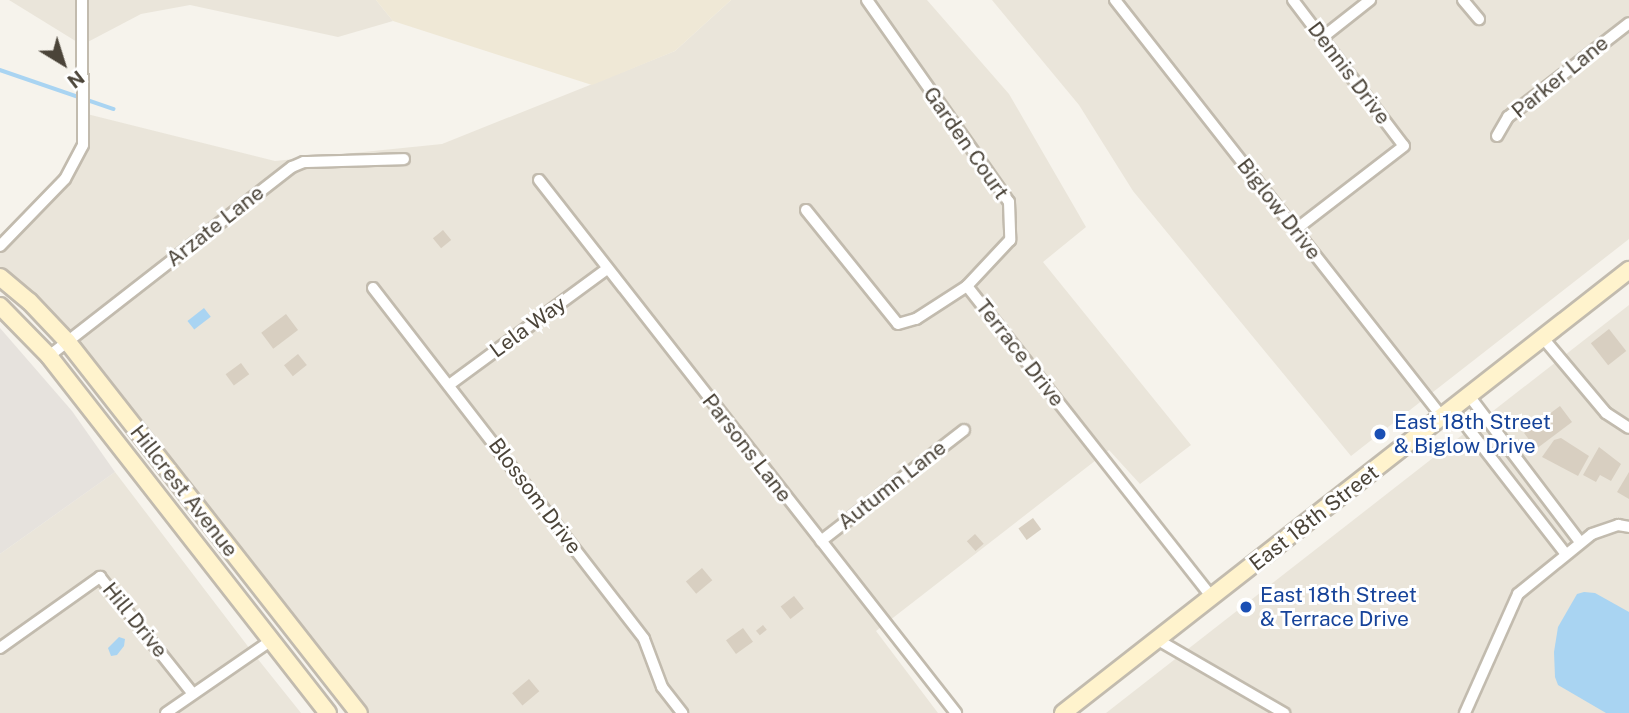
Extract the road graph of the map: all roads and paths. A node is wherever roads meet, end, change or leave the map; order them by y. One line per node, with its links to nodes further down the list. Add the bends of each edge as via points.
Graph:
1 (82, 0): 15 (street, via 83,145 65,179)
2 (867, 0): 19 (street, Garden Court, via 1009,202 1010,240)
3 (1115, 0): 14 (street, Biglow Drive)
4 (1293, 0): 9 (street, Dennis Drive)
5 (1370, 0): 9 (street)
6 (1463, 0): 7 (street)
7 (1479, 19)
8 (1629, 23): 10 (street, Parker Lane, via 1508,117)
9 (1323, 37): 14 (street, Dennis Drive, via 1404,146)
10 (1497, 136)
11 (404, 159): 23 (street, Arzate Lane, via 304,162 292,167)
12 (539, 180): 16 (street, Parsons Lane)
13 (806, 210): 19 (street, Terrace Drive, via 898,324 916,319)
14 (1295, 230): 27 (street, Biglow Drive)
15 (0, 246)
16 (608, 268): 25 (street, Lela Way); 31 (street, Parsons Lane)
17 (1629, 271): 22 (main road, East 18th Street)
18 (0, 277): 23 (main road, Hillcrest Avenue)
19 (967, 286): 34 (street, Terrace Drive)
20 (373, 288): 25 (street, Blossom Drive)
21 (0, 306): 24 (main road, Hillcrest Avenue)
22 (1543, 338): 26 (main road, East 18th Street); 28 (street, via 1606,414)
23 (67, 341): 24 (street, Arzate Lane); 41 (main road, Hillcrest Avenue)
24 (49, 356): 35 (main road, Hillcrest Avenue)
25 (449, 385): 42 (street, Blossom Drive, via 644,639 662,687)
26 (1470, 397): 27 (main road, East 18th Street); 32 (street)
27 (1448, 414): 33 (street, Biglow Drive); 34 (main road, East 18th Street)
28 (1629, 429)
29 (964, 430): 31 (street, Autumn Lane)
30 (1629, 527): 32 (street, via 1618,526)
31 (821, 541): 43 (street, Parsons Lane)
32 (1580, 542): 33 (street)
33 (1567, 551): 46 (street, via 1518,594)
34 (1212, 597): 36 (main road, East 18th Street)
35 (272, 640): 38 (street); 40 (main road, Hillcrest Avenue)
36 (1158, 640): 44 (main road, East 18th Street); 45 (street)
37 (0, 648): 38 (street, Hill Drive, via 100,577)
38 (193, 694): 39 (street)
39 (166, 713)
40 (328, 713)
41 (359, 713)
42 (682, 713)
43 (956, 713)
44 (1063, 713)
45 (1284, 713)
46 (1465, 713)

